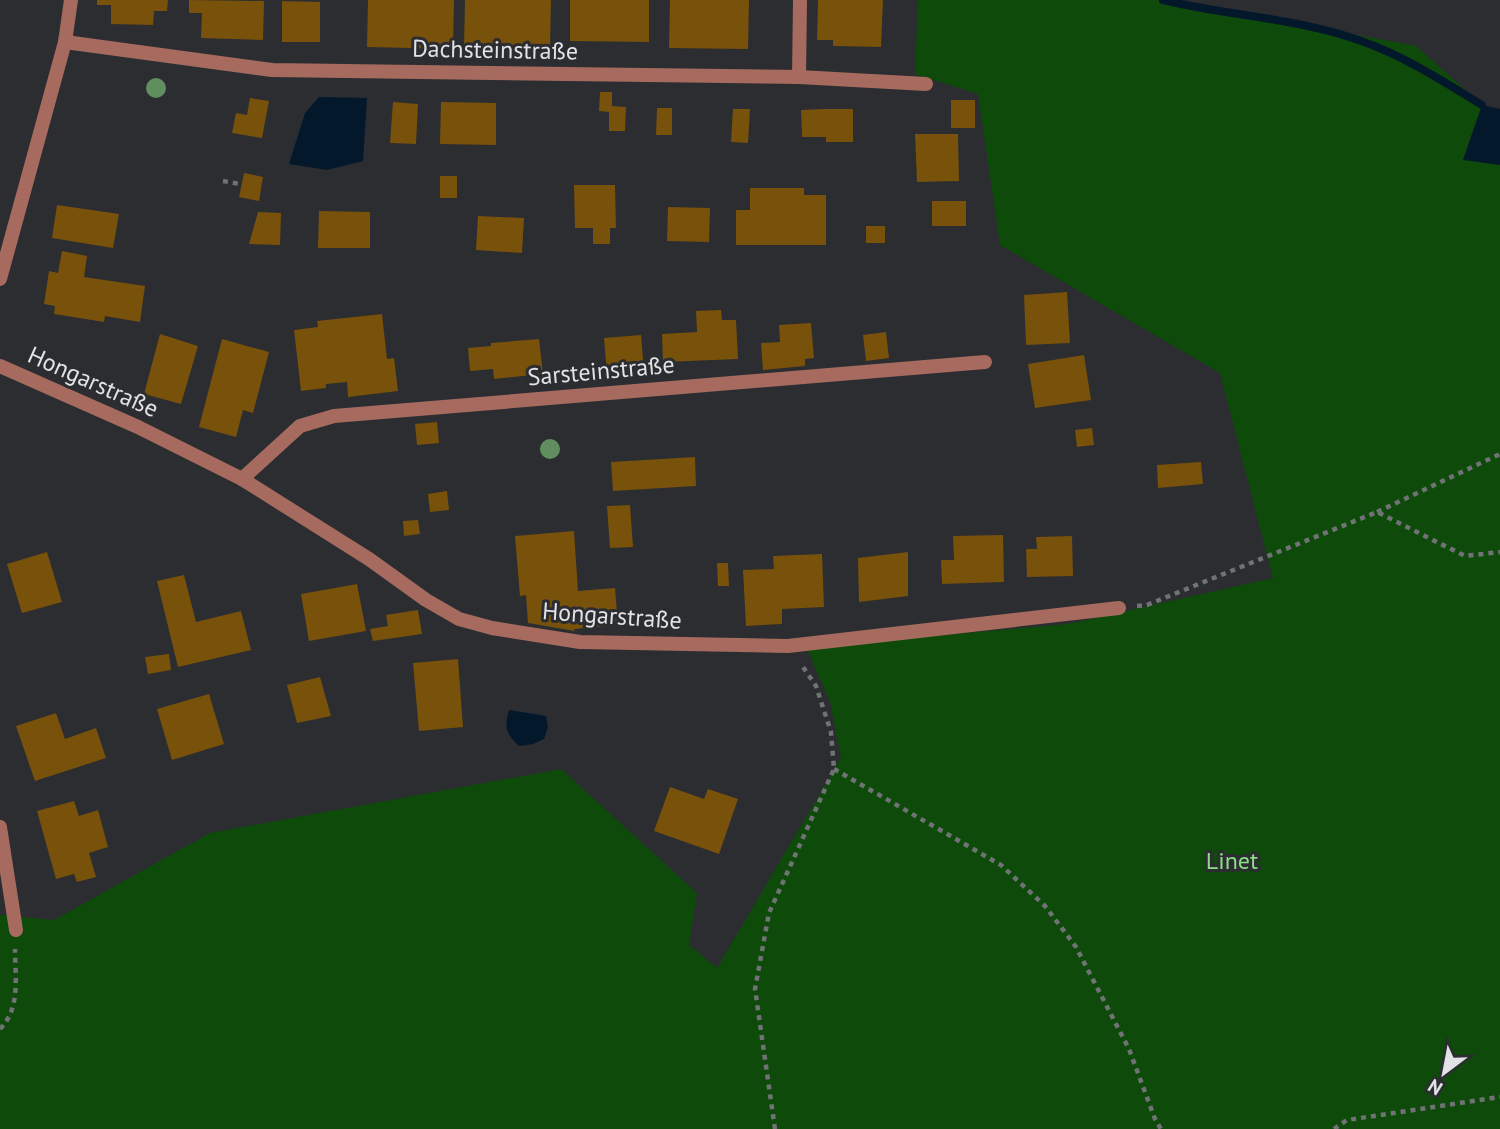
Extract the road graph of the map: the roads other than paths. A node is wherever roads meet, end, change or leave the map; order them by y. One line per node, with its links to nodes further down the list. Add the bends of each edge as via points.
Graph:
1 (71, 0): 3 (street)
2 (800, 0): 4 (street)
3 (65, 42): 4 (street, Dachsteinstraße, via 272,70); 6 (street)
4 (799, 77): 5 (street, Dachsteinstraße)
5 (926, 83)
6 (0, 279)
7 (985, 362): 9 (street, Sarsteinstraße, via 334,416 300,426)
8 (0, 366): 9 (street, Hongarstraße)
9 (242, 479): 10 (street, Hongarstraße, via 460,619 580,642 789,646)
10 (1119, 608)
11 (0, 827): 12 (street)
12 (16, 930)

